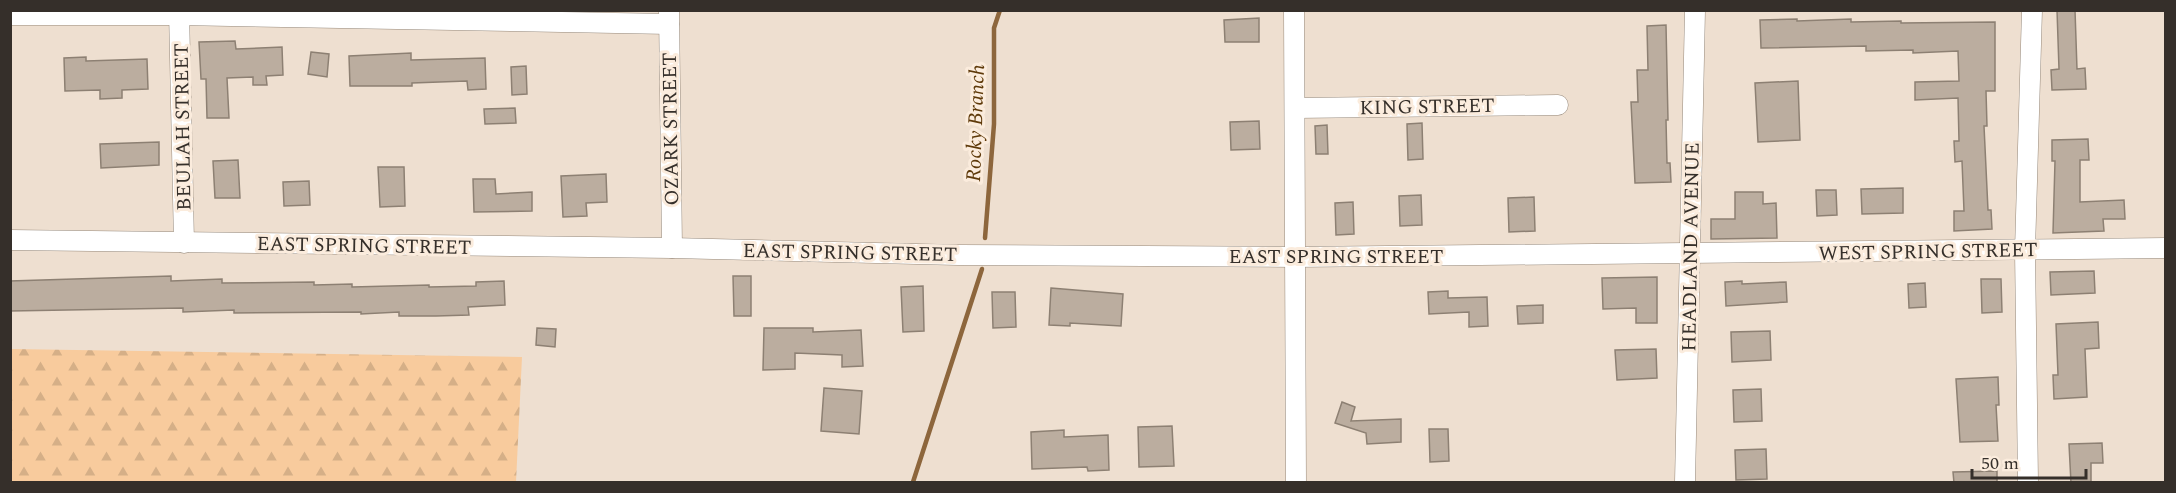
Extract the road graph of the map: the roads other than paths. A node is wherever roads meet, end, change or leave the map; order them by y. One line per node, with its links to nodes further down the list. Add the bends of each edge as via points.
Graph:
1 (1294, 10): 8 (street)
2 (1695, 10): 14 (street, HEADLAND AVENUE)
3 (2031, 10): 13 (street)
4 (179, 13): 5 (street); 6 (street); 10 (street, BEULAH STREET)
5 (10, 15)
6 (669, 17): 11 (street, OZARK STREET)
7 (1558, 105): 8 (street, KING STREET)
8 (1295, 108): 15 (street)
9 (10, 240): 10 (street, EAST SPRING STREET)
10 (184, 243): 11 (street, EAST SPRING STREET)
11 (672, 248): 15 (street, EAST SPRING STREET)
12 (2166, 248): 13 (street, WEST SPRING STREET)
13 (2025, 250): 14 (street, WEST SPRING STREET); 18 (street)
14 (1690, 254): 15 (street, EAST SPRING STREET); 17 (street, HEADLAND AVENUE)
15 (1294, 257): 16 (street)
16 (1296, 483)
17 (1685, 483)
18 (2028, 483)

